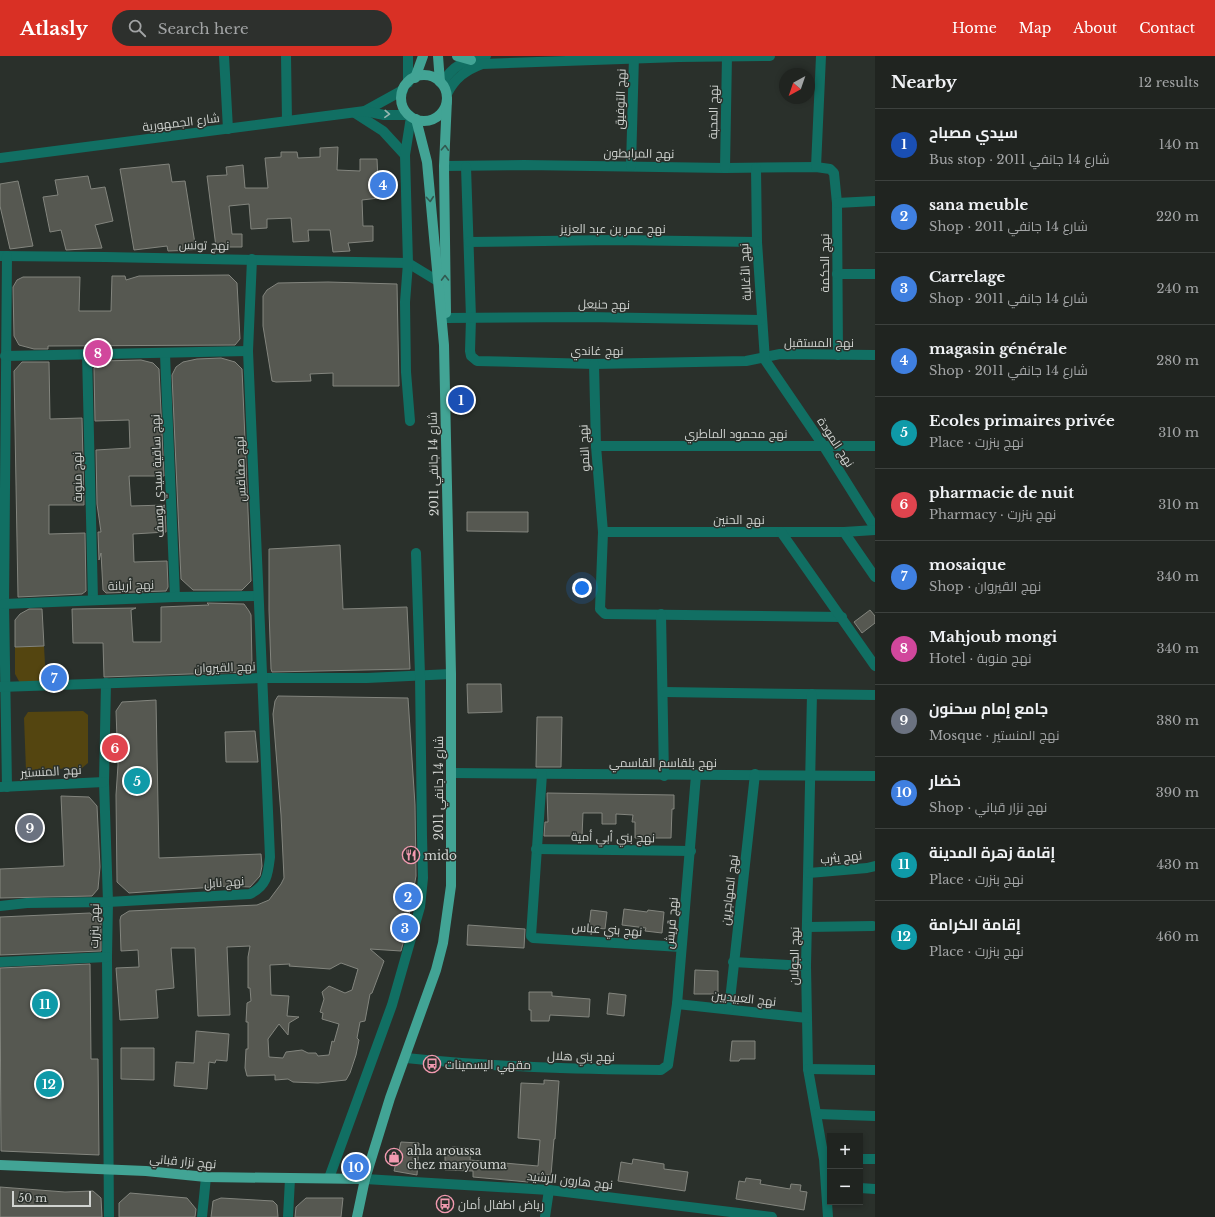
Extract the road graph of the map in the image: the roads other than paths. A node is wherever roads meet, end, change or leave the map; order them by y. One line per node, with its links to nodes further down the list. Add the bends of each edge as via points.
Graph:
1 (224, 56): 20 (street)
2 (286, 56): 19 (street)
3 (408, 56): 15 (street)
4 (423, 56): 15 (main road)
5 (438, 56): 14 (main road)
6 (457, 56): 13 (main road)
7 (486, 56): 13 (street)
8 (727, 56): 9 (street); 11 (street); 27 (street, نهج المحبة)
9 (770, 56)
10 (822, 56): 26 (street)
11 (634, 57): 12 (street); 24 (street, نهج التوفيق)
12 (538, 59): 16 (street, via 482,64 469,69 452,85)
13 (471, 60): 14 (street, via 450,71)
14 (441, 83): 15 (main road, via 426,76); 16 (main road)
15 (409, 84): 17 (street); 18 (main road, via 402,103)
16 (447, 96): 18 (main road, via 446,106 437,117 423,121); 23 (main road, شارع 14 جانفي 2011, one-way to 16)
17 (360, 112): 18 (street, one-way to 18); 19 (street, شارع الجمهورية); 21 (street, via 383,131)
18 (412, 117): 21 (street); 39 (main road, شارع 14 جانفي 2011, one-way to 39, via 427,162)
19 (287, 121): 20 (street, شارع الجمهورية)
20 (228, 129): 22 (street, شارع الجمهورية)
21 (405, 155): 36 (street)
22 (0, 158)
23 (444, 166): 25 (street, نهج المرابطون); 40 (main road, شارع 14 جانفي 2011, one-way to 23)
24 (631, 166): 25 (street, نهج المرابطون, via 524,164); 27 (street, نهج المرابطون)
25 (466, 167): 32 (street)
26 (816, 167): 28 (street, نهج المرابطون); 29 (street, نهج المرابطون)
27 (725, 168): 28 (street, نهج المرابطون)
28 (756, 168): 33 (street, نهج الأغالبة)
29 (832, 170): 31 (street, نهج الحكمة)
30 (875, 201): 31 (street)
31 (837, 203): 37 (street, نهج الحكمة)
32 (469, 242): 33 (street, نهج عمر بن عبد العزيز); 41 (street)
33 (757, 242): 42 (street, نهج الأغالبة)
34 (3, 256): 35 (street, نهج تونس); 49 (street)
35 (252, 259): 36 (street, نهج تونس); 44 (street, نهج صفاقس)
36 (408, 263): 39 (street); 53 (street, via 405,302)
37 (837, 274): 38 (street); 47 (street, نهج الحكمة)
38 (875, 274)
39 (436, 280): 43 (main road, شارع 14 جانفي 2011)
40 (446, 318): 41 (street, نهج حنبعل); 43 (main road, شارع 14 جانفي 2011)
41 (470, 318): 42 (street, نهج حنبعل); 51 (street, نهج غاندي, via 470,351 476,361)
42 (761, 320): 50 (street, نهج الأغالبة)
43 (444, 345): 71 (main road, شارع 14 جانفي 2011)
44 (248, 351): 46 (street); 64 (street, نهج صفاقس)
45 (87, 354): 46 (street); 49 (street); 66 (street, نهج منوبة)
46 (165, 354): 65 (street, نهج ساقية سيدي يوسف)
47 (838, 355): 48 (street, نهج المستقبل); 50 (street, نهج المستقبل, via 780,354)
48 (875, 355)
49 (5, 356): 57 (street)
50 (764, 357): 51 (street, نهج غاندي, via 746,361); 52 (street, نهج الأغالبة)
51 (594, 364): 55 (street, نهج النمو)
52 (773, 373): 54 (street, نهج المودة)
53 (410, 421)
54 (823, 445): 55 (street, نهج محمود الماطري); 56 (street, نهج محمود الماطري); 58 (street, نهج المودة)
55 (596, 446): 59 (street, نهج النمو)
56 (875, 446)
57 (2, 485): 67 (street)
58 (875, 529): 61 (street, نهج الحنين)
59 (603, 532): 60 (street, نهج الحنين); 68 (street, نهج النمو, via 600,609 605,614)
60 (782, 532): 61 (street, نهج الحنين); 69 (street)
61 (844, 532): 63 (street)
62 (416, 553): 72 (street)
63 (875, 577)
64 (258, 596): 65 (street, نهج أريانة); 73 (street, نهج صفاقس)
65 (175, 597): 66 (street, نهج أريانة)
66 (92, 600): 67 (street, نهج أريانة)
67 (4, 604): 75 (street)
68 (661, 614): 69 (street, نهج النمو); 76 (street)
69 (842, 617): 70 (street)
70 (875, 666)
71 (451, 674): 72 (street, نهج القيروان); 79 (main road, شارع 14 جانفي 2011)
72 (420, 675): 73 (street, نهج القيروان); 116 (street, via 423,878 420,907 392,1005)
73 (261, 678): 74 (street, نهج القيروان); 92 (street, نهج نابل, via 270,857 268,874 262,887 250,894)
74 (106, 683): 75 (street, نهج القيروان); 86 (street, نهج بنزرت)
75 (3, 687): 87 (street)
76 (664, 692): 77 (street); 84 (street)
77 (812, 694): 78 (street); 83 (street, نهج الجولان)
78 (875, 695)
79 (451, 773): 80 (street, نهج بلقاسم القاسمي); 104 (main road, شارع 14 جانفي 2011, via 451,886 443,943)
80 (542, 774): 84 (street, نهج بلقاسم القاسمي); 88 (street)
81 (755, 774): 82 (street, نهج بلقاسم القاسمي); 83 (street, نهج بلقاسم القاسمي); 99 (street, نهج المهاجرين)
82 (696, 775): 84 (street, نهج بلقاسم القاسمي); 89 (street, نهج قريش)
83 (810, 775): 85 (street, نهج بلقاسم القاسمي); 91 (street, نهج الجولان)
84 (664, 776)
85 (875, 776)
86 (104, 782): 87 (street, نهج المنستير); 92 (street, نهج بنزرت)
87 (4, 787)
88 (536, 848): 89 (street, نهج بني أبي أمية); 96 (street, نهج بني عباس, via 532,937)
89 (690, 851): 96 (street, نهج قريش)
90 (875, 866): 91 (street, نهج يثرب)
91 (809, 873): 95 (street, نهج الجولان)
92 (108, 902): 93 (street, نهج نابل); 97 (street, نهج بنزرت)
93 (0, 906)
94 (873, 926): 95 (street)
95 (808, 927): 100 (street, نهج الجولان)
96 (681, 947): 101 (street, نهج قريش)
97 (106, 957): 98 (street); 114 (street, نهج بنزرت)
98 (0, 962)
99 (733, 962): 100 (street); 102 (street, نهج المهاجرين)
100 (806, 966): 103 (street, نهج الجولان)
101 (677, 1004): 102 (street, نهج العبيديين); 106 (street, نهج قريش, via 670,1060)
102 (729, 1009): 103 (street, نهج العبيديين)
103 (807, 1018): 105 (street, نهج الجولان)
104 (406, 1058): 106 (street, نهج بني هلال, via 548,1068); 118 (main road, شارع 14 جانفي 2011, via 390,1098)
105 (808, 1069): 107 (street); 108 (street, نهج الجولان)
106 (661, 1070)
107 (875, 1070)
108 (817, 1114): 109 (street); 110 (street, نهج الجولان)
109 (875, 1116)
110 (827, 1159)
111 (863, 1159): 112 (street)
112 (875, 1159)
113 (0, 1165): 114 (main road, نهج نزار قباني)
114 (108, 1170): 115 (main road, نهج نزار قباني); 124 (street, نهج بنزرت)
115 (206, 1177): 117 (main road, نهج نزار قباني); 125 (street)
116 (329, 1178): 117 (main road, نهج نزار قباني); 118 (main road, نهج نزار قباني)
117 (290, 1179): 126 (street)
118 (365, 1179): 121 (street, نهج هارون الرشيد); 127 (main road, شارع 14 جانفي 2011)
119 (863, 1188): 120 (street)
120 (875, 1188)
121 (549, 1190): 123 (street, نهج هارون الرشيد); 128 (street)
122 (828, 1205): 130 (street, نهج الجولان)
123 (732, 1215): 129 (street, نهج هارون الرشيد)
124 (109, 1217)
125 (202, 1217)
126 (288, 1217)
127 (357, 1217)
128 (545, 1217)
129 (772, 1217)
130 (828, 1217)

